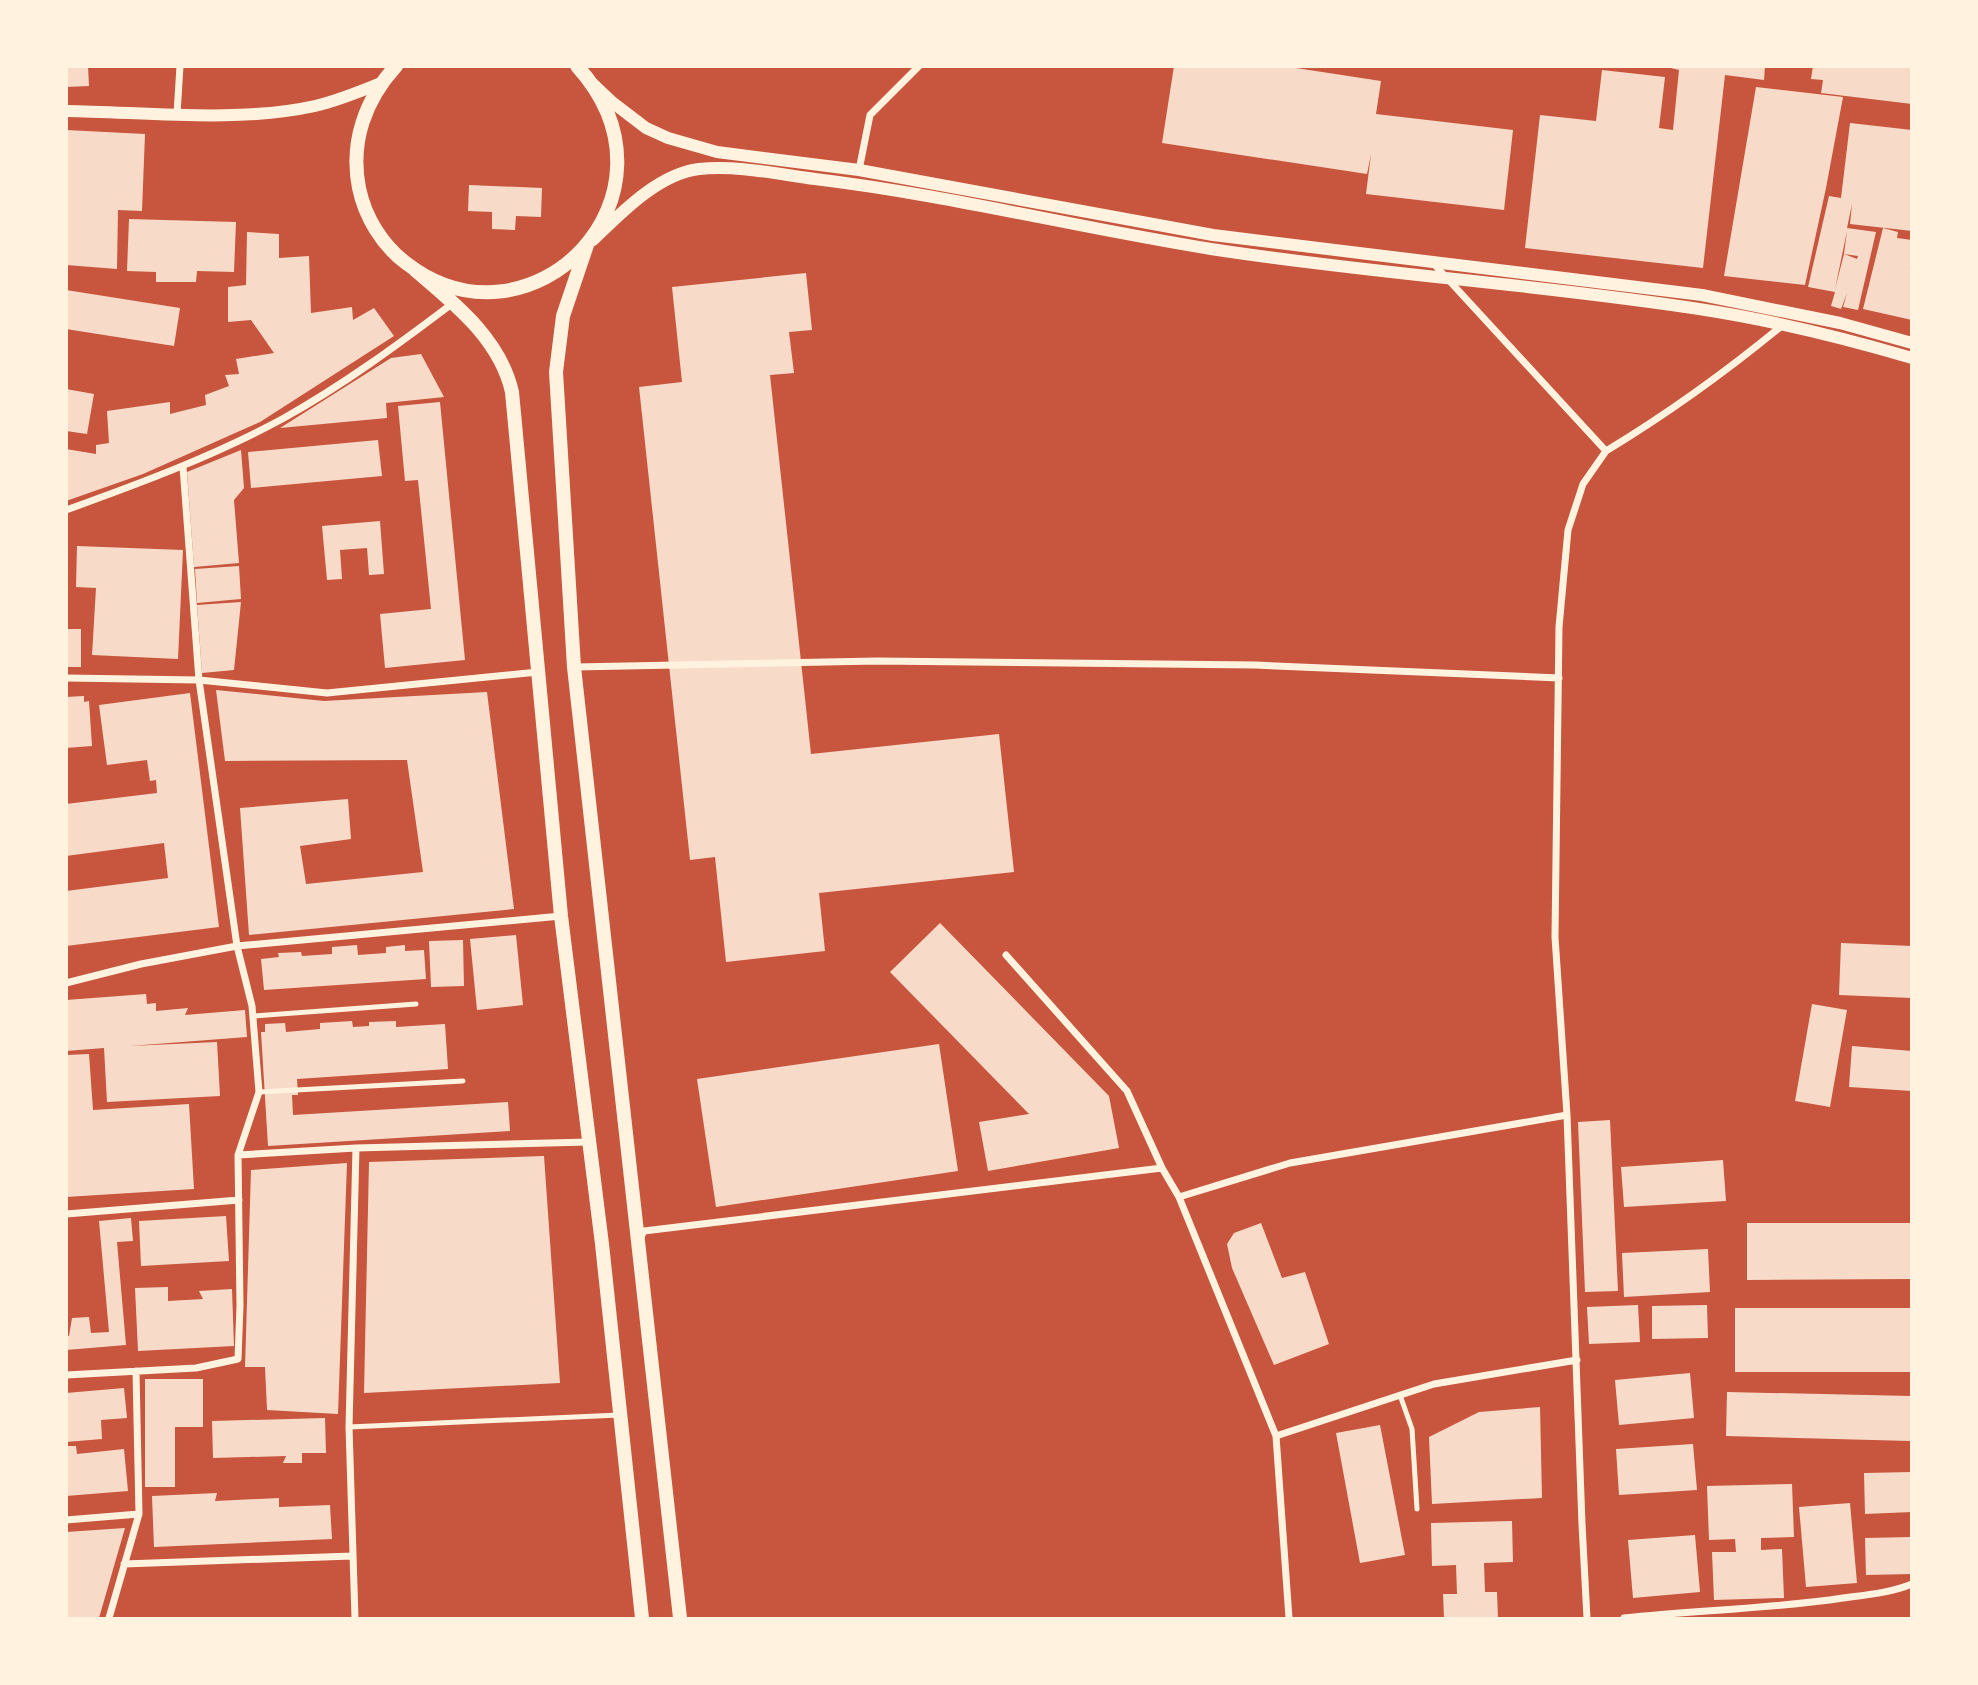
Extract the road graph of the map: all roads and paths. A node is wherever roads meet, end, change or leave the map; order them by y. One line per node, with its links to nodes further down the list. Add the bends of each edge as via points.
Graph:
1 (180, 66): 9 (street)
2 (391, 66): 7 (main road)
3 (397, 66): 7 (main road)
4 (577, 66): 6 (main road)
5 (919, 66): 10 (street, via 870,116)
6 (591, 82): 10 (street, via 646,128 694,147); 11 (main road, via 613,127 617,177 601,224)
7 (381, 83): 9 (street, via 295,110); 13 (main road, via 359,135 358,183 375,229)
8 (66, 111): 9 (street)
9 (177, 114)
10 (859, 170): 12 (street, via 1213,235)
11 (587, 245): 13 (main road, via 554,273 513,289 469,290); 14 (street, via 664,183 694,170 715,168 857,184 1211,249); 23 (main road, via 563,316 556,372)
12 (1433, 263): 14 (street); 16 (street, via 1702,295)
13 (415, 270): 15 (main road)
14 (1448, 279): 17 (street, via 1673,306); 20 (street)
15 (454, 303): 21 (street, via 285,418); 24 (main road, via 495,349 512,392)
16 (1797, 313): 17 (street); 18 (street)
17 (1783, 325): 19 (street); 20 (street, via 1661,418)
18 (1912, 343)
19 (1912, 358)
20 (1606, 451): 26 (street, via 1583,484 1568,530)
21 (183, 467): 22 (street); 27 (street)
22 (66, 510)
23 (574, 667): 26 (street, via 877,661 1255,665); 44 (main road)
24 (538, 672): 27 (street, via 327,692); 28 (main road)
25 (66, 678): 27 (street)
26 (1559, 678): 36 (street, via 1555,937)
27 (199, 680): 29 (street)
28 (561, 916): 29 (street); 37 (main road)
29 (237, 946): 31 (street); 33 (street)
30 (1006, 955): 40 (street, via 1126,1091)
31 (66, 983)
32 (416, 1004): 33 (lane)
33 (253, 1016): 35 (street)
34 (463, 1081): 35 (lane)
35 (259, 1092): 39 (street)
36 (1567, 1115): 41 (street, via 1290,1163); 45 (street)
37 (589, 1142): 38 (street); 49 (main road)
38 (356, 1148): 39 (street); 50 (street)
39 (238, 1154): 42 (street)
40 (1162, 1168): 41 (street); 44 (street, via 644,1231)
41 (1179, 1197): 51 (street)
42 (239, 1200): 43 (street); 46 (street, via 238,1359)
43 (66, 1214)
44 (639, 1240): 61 (main road)
45 (1577, 1360): 48 (street, via 1434,1384); 63 (street)
46 (136, 1371): 47 (street); 53 (street)
47 (66, 1375)
48 (1400, 1395): 51 (street); 52 (lane, via 1412,1429)
49 (621, 1415): 50 (lane); 60 (main road)
50 (349, 1427): 55 (street)
51 (1276, 1436): 62 (street)
52 (1417, 1509)
53 (139, 1514): 54 (street); 56 (street)
54 (66, 1520)
55 (352, 1556): 56 (street); 59 (street)
56 (124, 1563): 58 (street)
57 (1912, 1584): 64 (street, via 1805,1604)
58 (108, 1619)
59 (355, 1619)
60 (642, 1619)
61 (680, 1619)
62 (1289, 1619)
63 (1587, 1619)
64 (1624, 1619)

